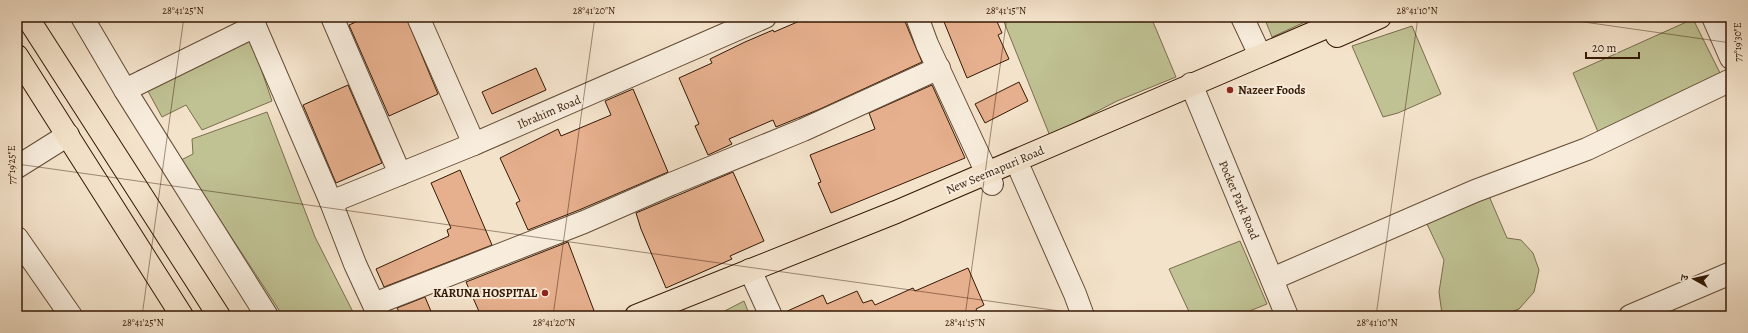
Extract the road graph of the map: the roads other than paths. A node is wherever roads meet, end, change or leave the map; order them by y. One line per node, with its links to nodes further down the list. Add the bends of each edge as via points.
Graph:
1 (27, 17): 33 (main road)
2 (82, 17): 17 (street)
3 (332, 17): 23 (street)
4 (418, 17): 20 (street)
5 (765, 17): 20 (street, Ibrahim Road)
6 (917, 17): 15 (street)
7 (1242, 17): 12 (street)
8 (1350, 17): 12 (main road, New Seemapuri Road)
9 (1380, 17): 18 (main road, New Seemapuri Road)
10 (1713, 17): 14 (street)
11 (253, 22): 17 (street); 25 (street)
12 (1260, 55): 18 (main road, New Seemapuri Road)
13 (17, 56): 19 (main road)
14 (1731, 58)
15 (939, 68): 24 (street); 30 (street, via 809,127)
16 (1731, 80): 29 (street, via 1587,149 1475,191)
17 (125, 90): 34 (street)
18 (1193, 91): 22 (main road, New Seemapuri Road); 24 (main road, New Seemapuri Road); 29 (street, Pocket Park Road)
19 (68, 135): 21 (street); 32 (main road)
20 (474, 144): 23 (street, Ibrahim Road)
21 (17, 167)
22 (1021, 172): 24 (main road, New Seemapuri Road); 38 (street)
23 (400, 174): 25 (street, Ibrahim Road)
24 (990, 178): 28 (main road, New Seemapuri Road)
25 (331, 202): 30 (street)
26 (17, 238): 31 (street)
27 (1731, 273): 40 (street)
28 (753, 277): 35 (main road, New Seemapuri Road); 36 (main road, New Seemapuri Road); 37 (street)
29 (1272, 279): 39 (street, Pocket Park Road)
30 (377, 310)
31 (72, 316)
32 (182, 316)
33 (219, 316)
34 (266, 316)
35 (636, 316)
36 (676, 316)
37 (771, 316)
38 (1083, 316)
39 (1287, 316)
40 (1630, 316)

